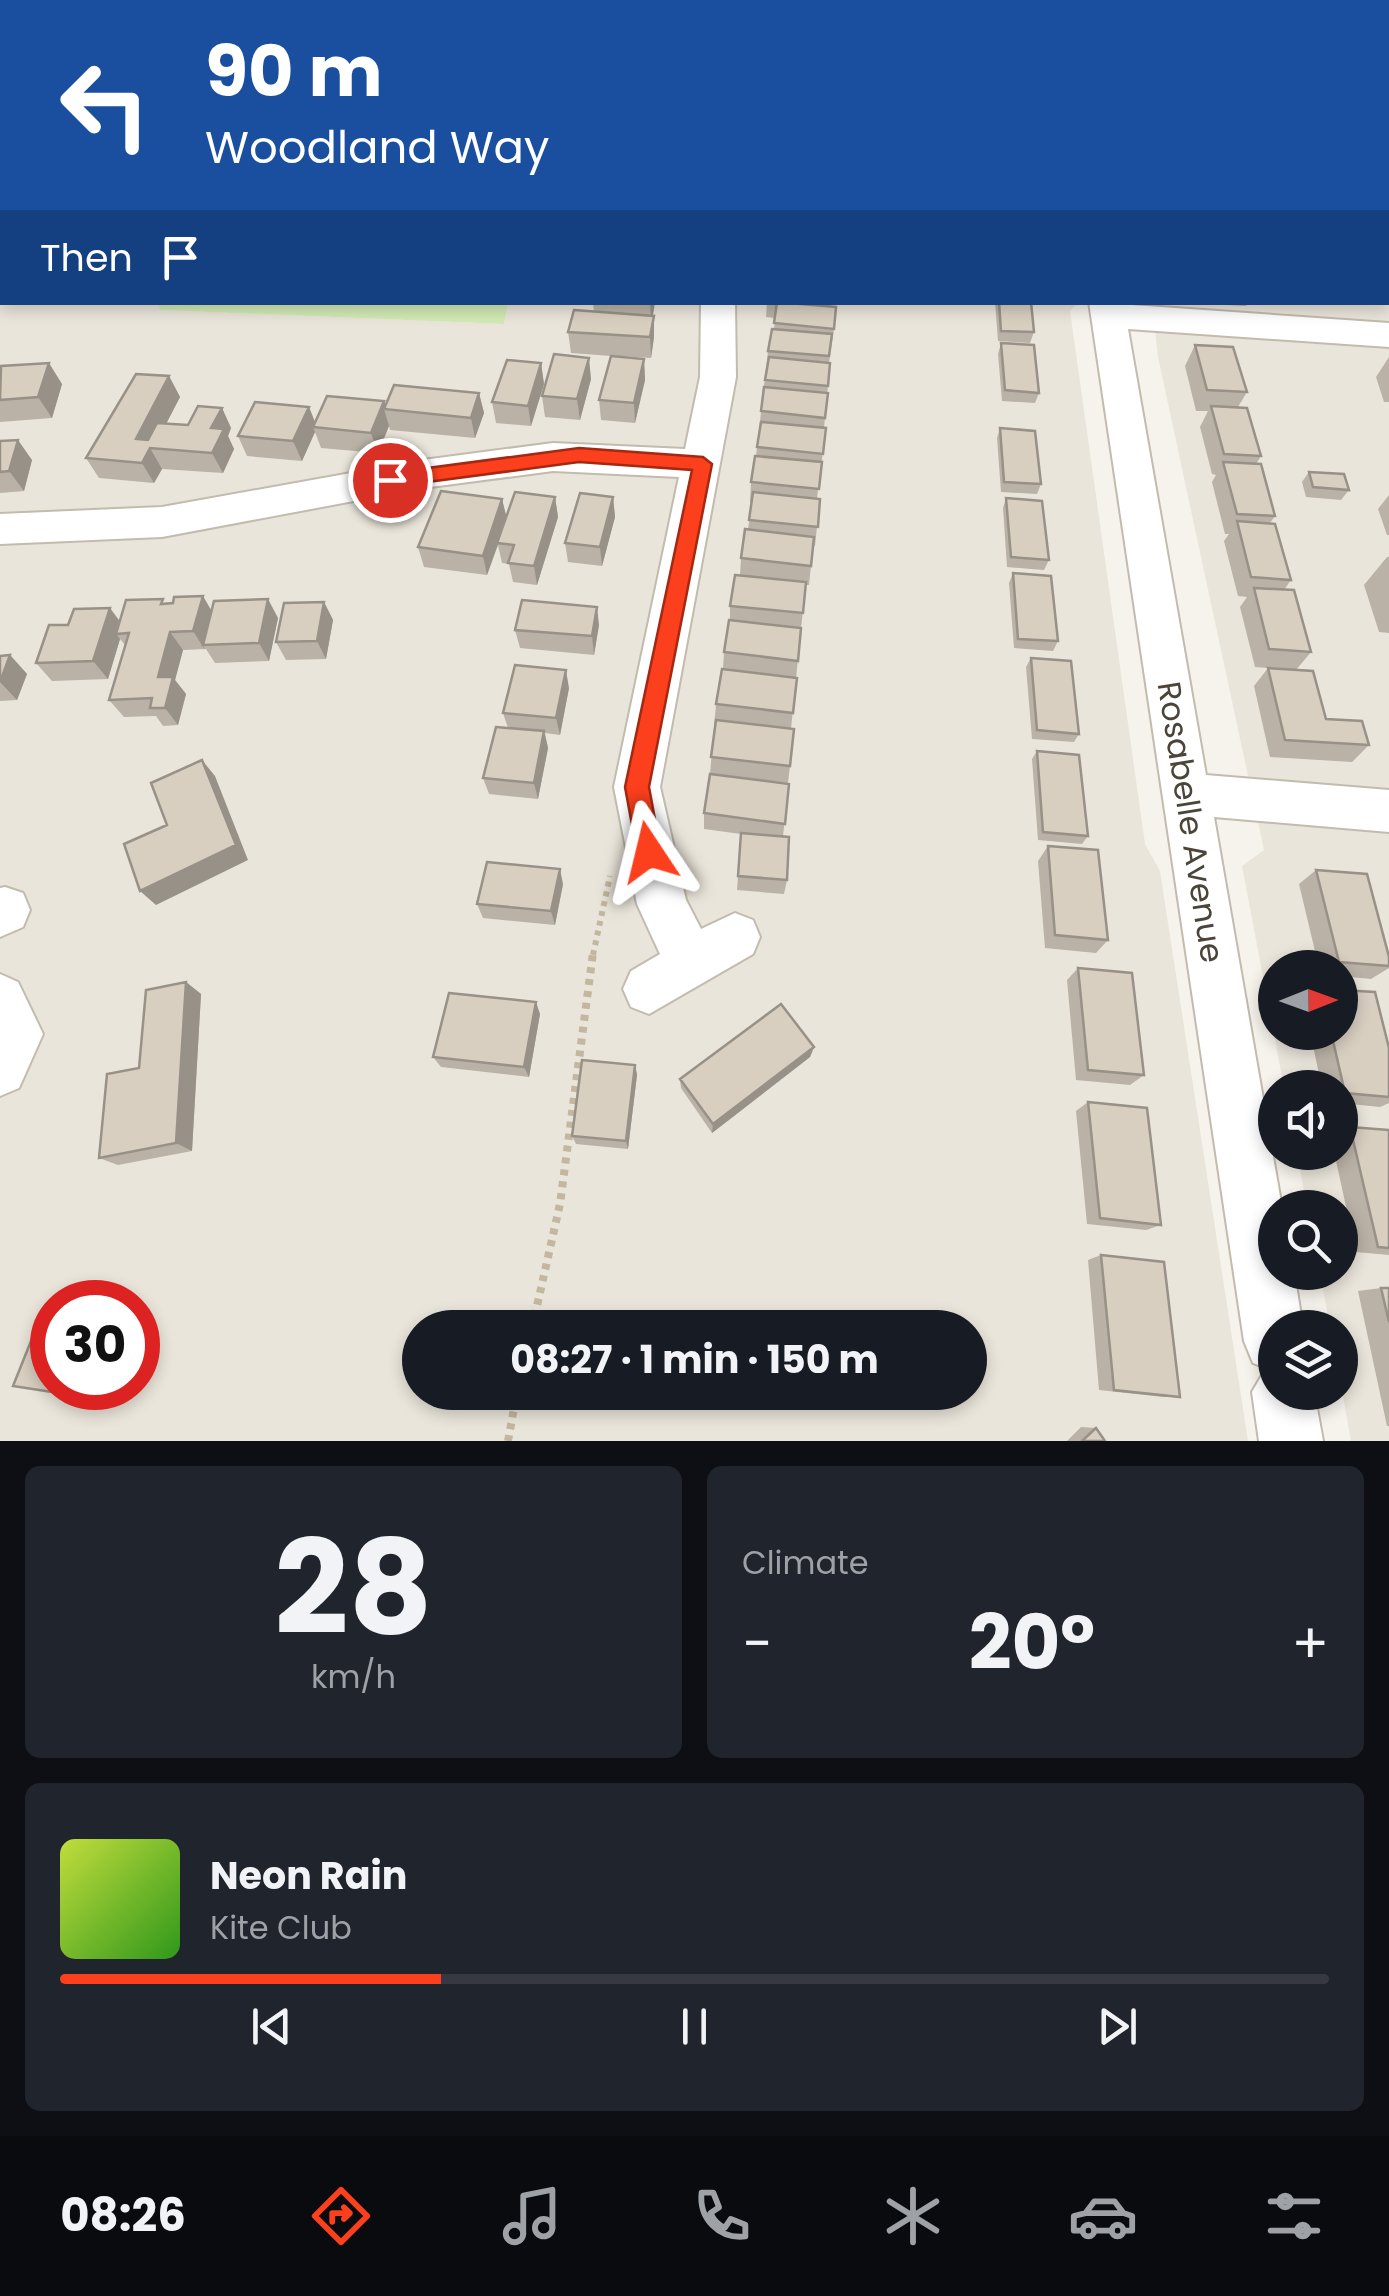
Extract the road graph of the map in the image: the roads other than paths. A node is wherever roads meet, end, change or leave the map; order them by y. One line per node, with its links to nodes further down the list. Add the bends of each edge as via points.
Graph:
1 (718, 305): 4 (street, via 718,378)
2 (1107, 310): 3 (street); 6 (street, Rosabelle Avenue)
3 (1389, 334)
4 (703, 464): 5 (street, via 553,457 423,474 182,520); 8 (street, via 637,787 670,975)
5 (0, 529)
6 (1186, 794): 7 (street); 11 (street, Rosabelle Avenue)
7 (1389, 811)
8 (735, 937)
9 (0, 1000): 10 (street, via 16,1034)
10 (0, 1069)
11 (1270, 1310)
12 (1287, 1410): 13 (street)
13 (1291, 1441)

